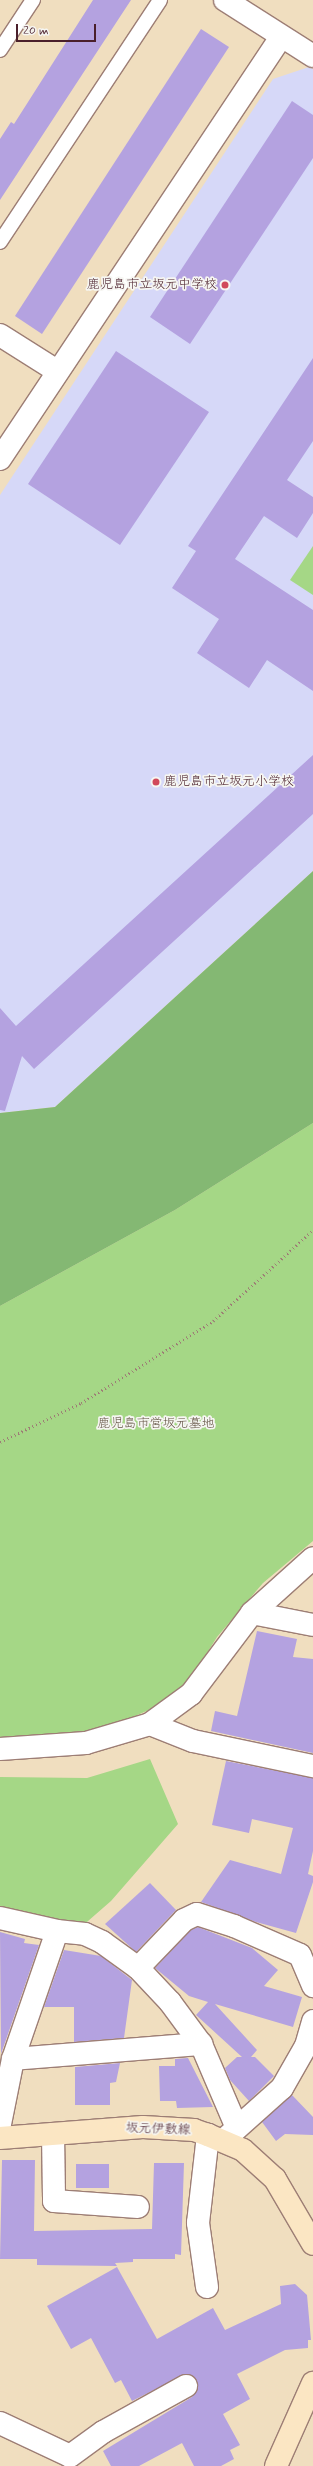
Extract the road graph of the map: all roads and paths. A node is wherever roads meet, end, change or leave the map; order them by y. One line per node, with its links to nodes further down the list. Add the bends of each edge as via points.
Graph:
1 (33, 0): 5 (lane)
2 (160, 0): 7 (lane)
3 (224, 0): 4 (street)
4 (281, 37): 6 (street); 9 (street)
5 (0, 50)
6 (313, 56)
7 (0, 242)
8 (0, 335): 9 (street)
9 (57, 372): 10 (street)
10 (0, 459)
11 (313, 1230): 12 (path, via 213,1321 81,1403)
12 (0, 1442)
13 (313, 1558): 14 (street)
14 (252, 1613): 15 (street); 16 (street, via 191,1694)
15 (313, 1625)
16 (150, 1724): 17 (street, via 86,1743); 18 (street, via 193,1741)
17 (0, 1749)
18 (313, 1766)
19 (0, 1918): 20 (street)
20 (57, 1931): 21 (street, via 85,1934 102,1942); 25 (street)
21 (138, 1968): 22 (street, via 184,1920 197,1914 249,1931 300,1955); 24 (street, via 170,2002)
22 (313, 1986)
23 (313, 2022): 28 (street, via 306,2046 282,2088)
24 (201, 2044): 25 (street); 28 (street)
25 (13, 2059): 26 (street)
26 (0, 2124)
27 (53, 2134): 28 (main road, 坂元伊敷線, via 144,2127 194,2130); 29 (main road, 坂元伊敷線); 30 (street, via 54,2201)
28 (223, 2135): 31 (main road, 坂元伊敷線, via 275,2179); 32 (street, via 198,2223)
29 (0, 2138)
30 (138, 2206)
31 (313, 2244)
32 (207, 2287)
33 (313, 2382): 36 (main road)
34 (186, 2386): 35 (street, via 103,2432 70,2456)
35 (0, 2423)
36 (276, 2466)

